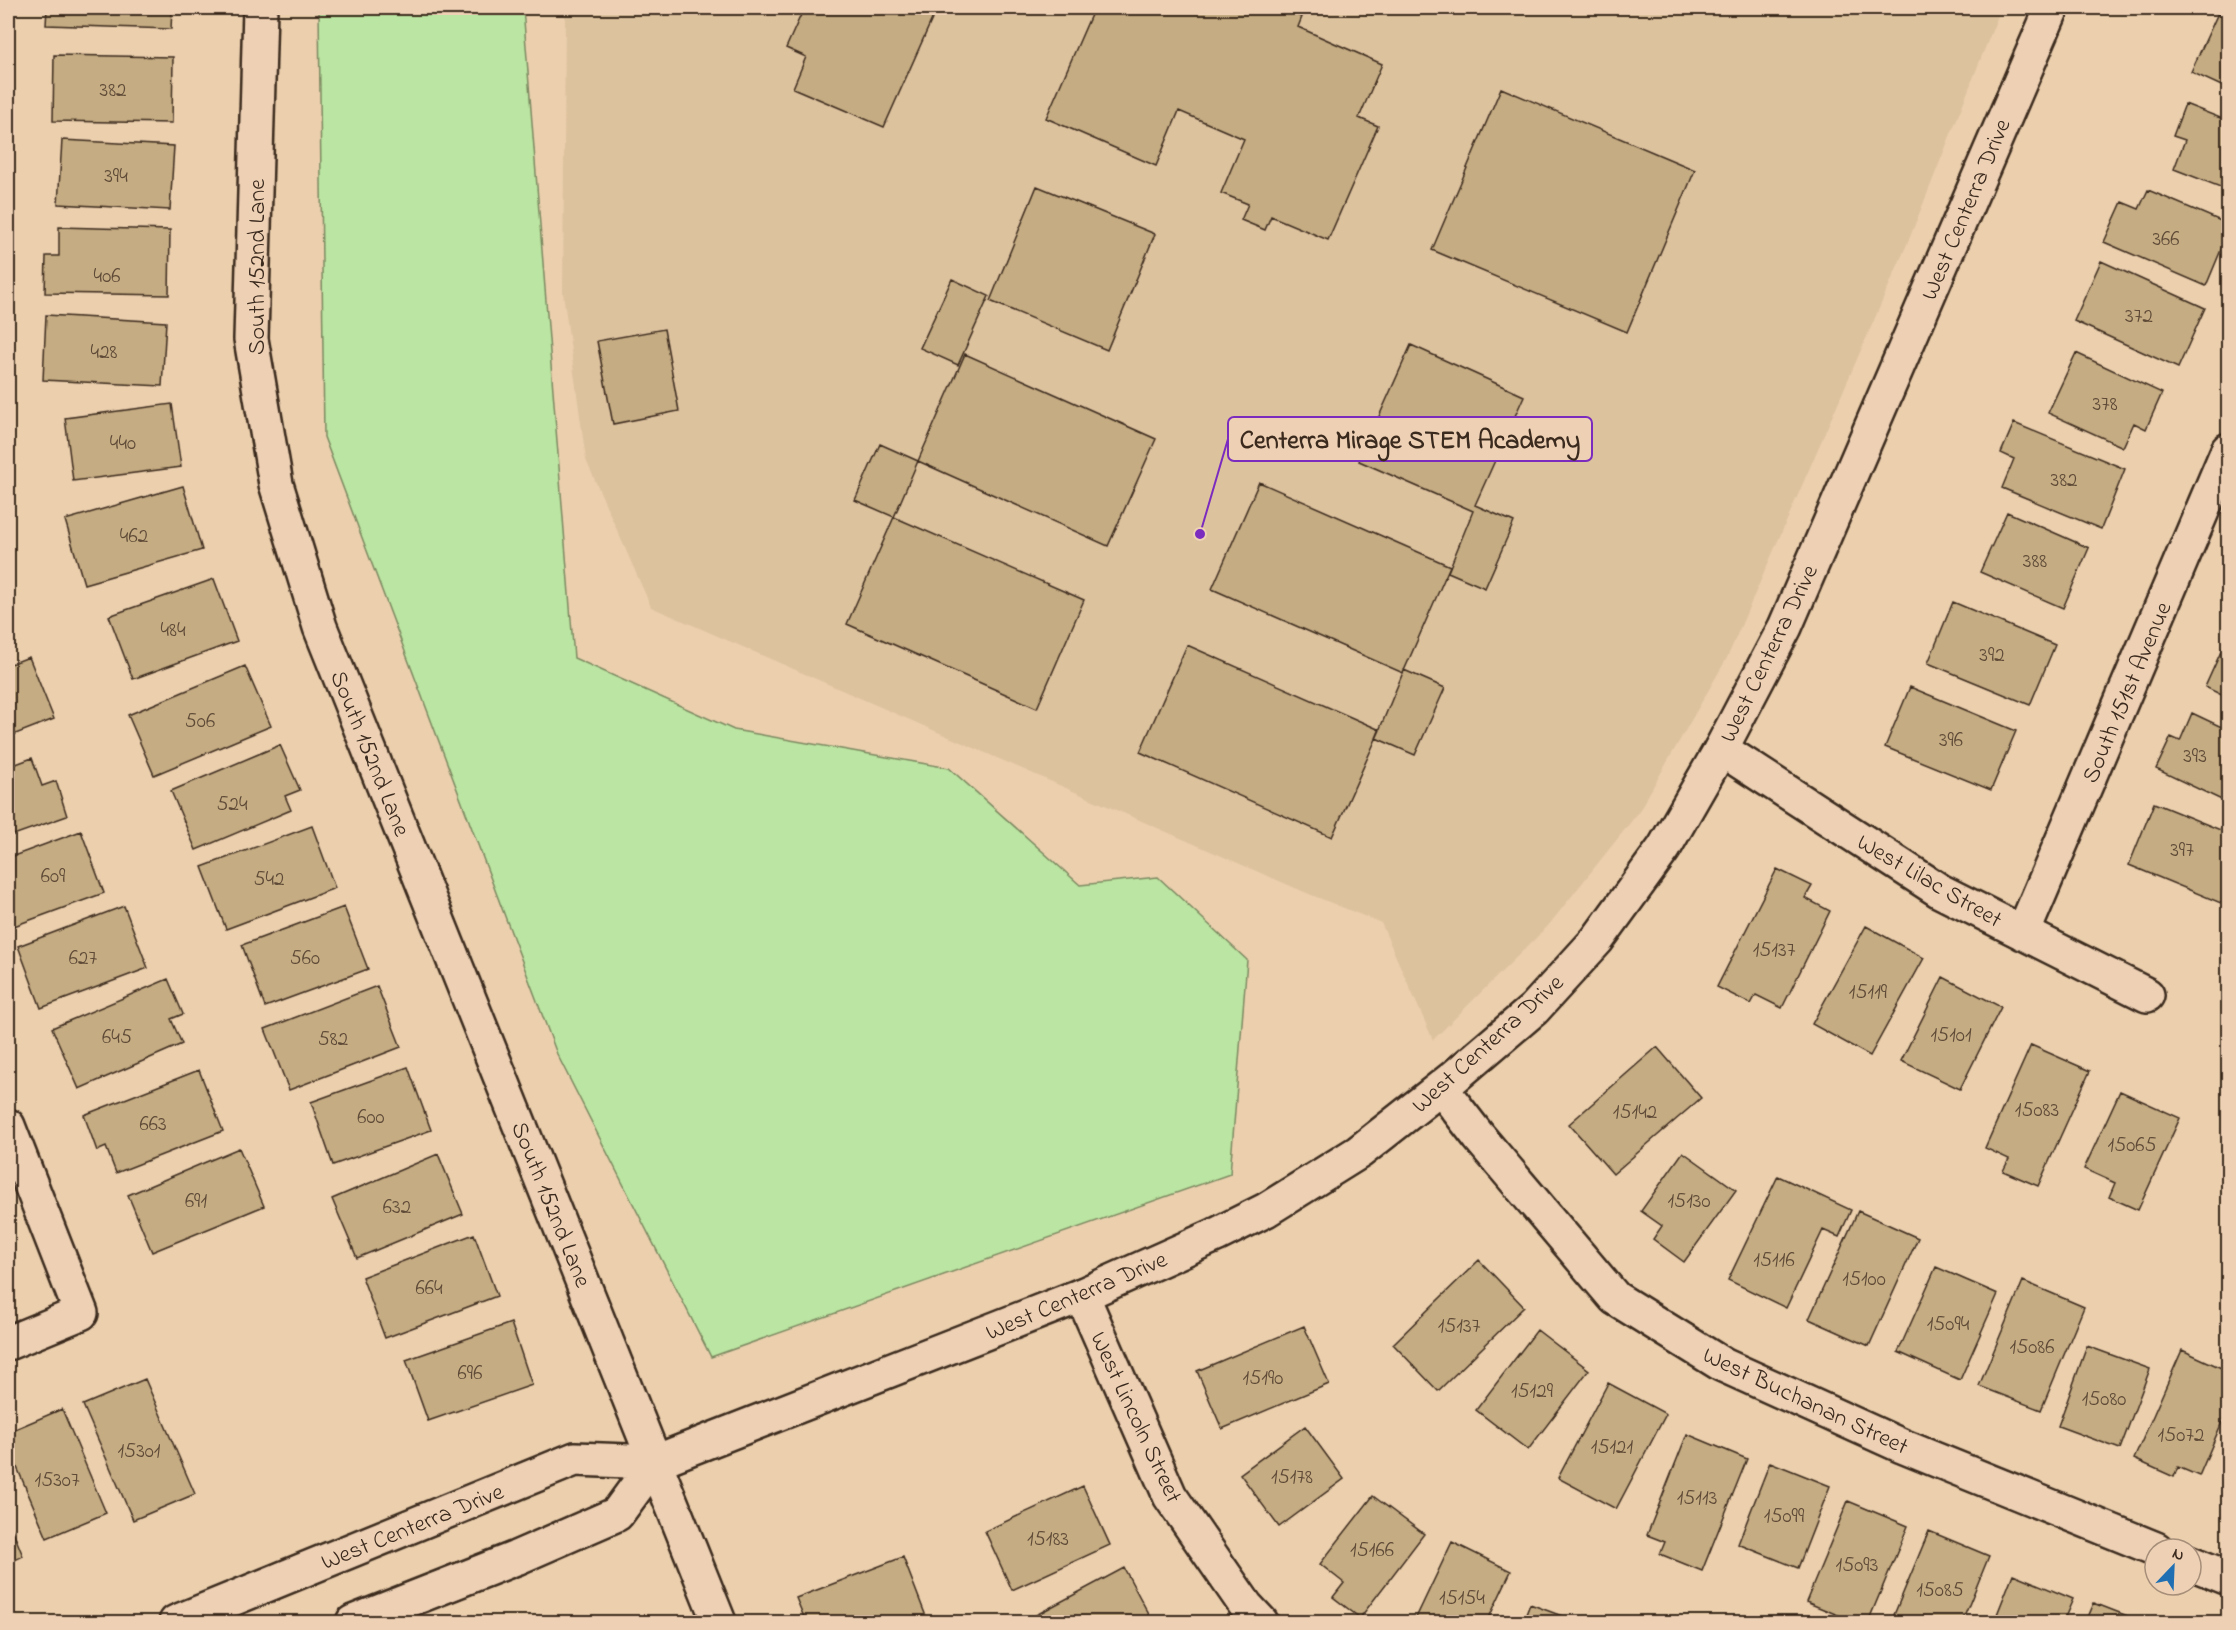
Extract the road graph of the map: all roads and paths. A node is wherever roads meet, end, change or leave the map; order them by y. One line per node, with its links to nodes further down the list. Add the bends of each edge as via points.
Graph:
1 (260, 8): 11 (street, South 152nd Lane, via 250,339 276,484 320,627)
2 (2052, 8): 4 (street, West Centerra Drive, via 1785,627)
3 (2229, 450): 5 (street, South 151st Avenue)
4 (1721, 749): 5 (street, West Lilac Street, via 1940,891); 7 (street, West Centerra Drive, via 1664,848 1598,940 1534,1009)
5 (2023, 933): 6 (street, West Lilac Street)
6 (2147, 995)
7 (1441, 1088): 9 (street, West Centerra Drive, via 1359,1152 1266,1210); 12 (street, West Buchanan Street, via 1615,1298 1723,1365 1902,1446)
8 (8, 1126): 10 (street, via 81,1313)
9 (1082, 1295): 11 (street, West Centerra Drive); 18 (street, West Lincoln Street, via 1170,1496)
10 (8, 1342)
11 (655, 1462): 15 (street, West Centerra Drive, via 575,1459); 16 (street, via 617,1514); 17 (street, South 152nd Lane)
12 (2143, 1544)
13 (2203, 1568): 14 (street)
14 (2229, 1578)
15 (176, 1623)
16 (353, 1623)
17 (719, 1623)
18 (1261, 1623)

